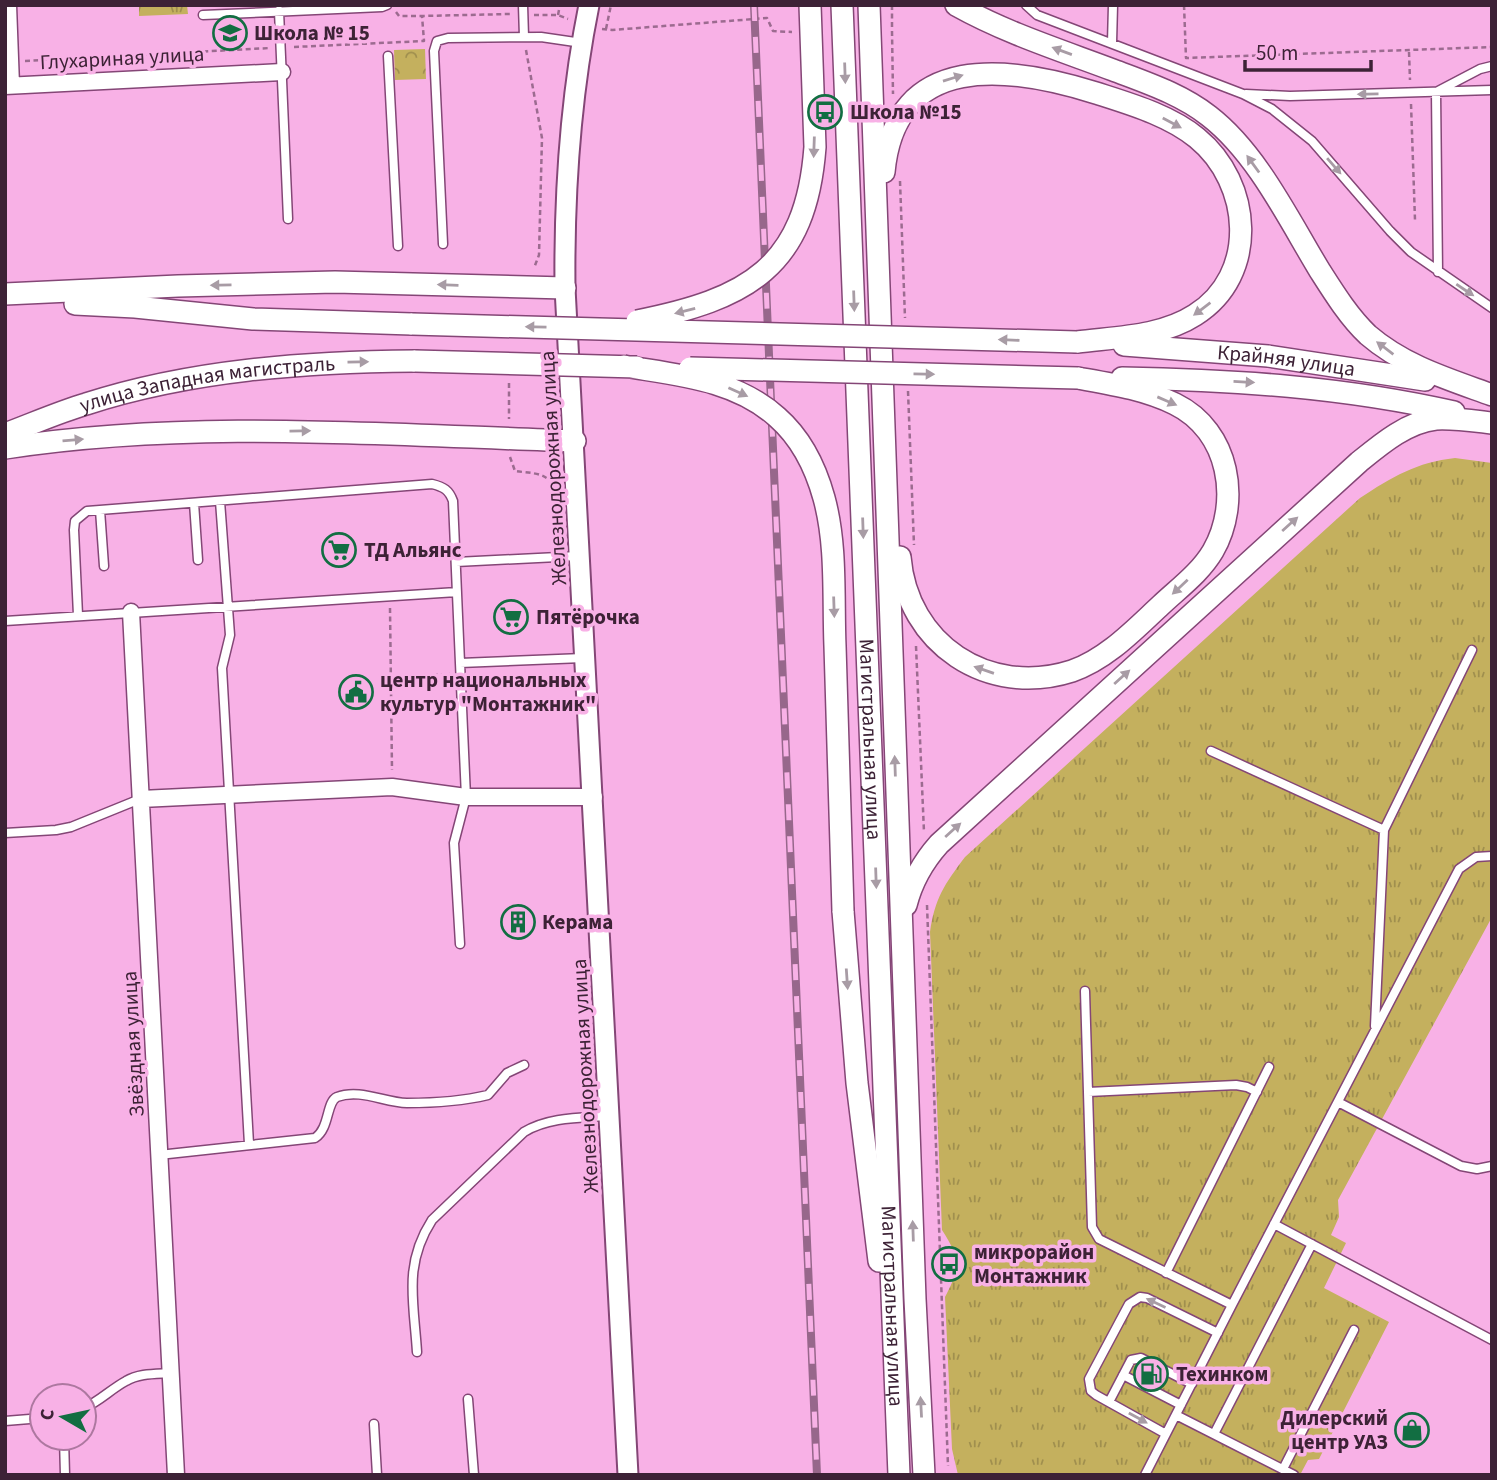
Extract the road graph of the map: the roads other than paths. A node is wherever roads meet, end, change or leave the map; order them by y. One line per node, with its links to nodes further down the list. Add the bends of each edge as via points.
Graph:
1 (8, 5): 19 (street)
2 (389, 5): 11 (lane)
3 (523, 5): 13 (lane)
4 (589, 5): 14 (street, Железнодорожная улица)
5 (810, 5): 32 (main road, one-way to 32, bridge, via 813,171 797,228 784,250 761,274 721,299)
6 (842, 5): 93 (main road, Магистральная улица, one-way to 93)
7 (869, 5): 31 (main road, Магистральная улица)
8 (956, 5): 36 (main road, one-way to 8, via 1402,360 1366,332 1334,292 1257,168 1208,115 1157,87 1019,35)
9 (1026, 5): 15 (lane, via 1037,15)
10 (1113, 5): 15 (lane)
11 (279, 11): 12 (lane); 18 (lane)
12 (203, 15)
13 (524, 37): 14 (lane); 24 (lane, via 437,41)
14 (582, 43): 27 (street, Железнодорожная улица, via 568,139)
15 (1112, 43): 22 (lane)
16 (388, 56): 25 (lane)
17 (1492, 66): 21 (lane)
18 (282, 72): 19 (street, Глухариная улица); 23 (lane)
19 (8, 85)
20 (1492, 90): 21 (lane)
21 (1436, 92): 22 (lane, one-way to 22); 26 (lane)
22 (1243, 94): 26 (lane, one-way to 26, via 1272,109 1312,141 1390,231)
23 (288, 219)
24 (443, 244)
25 (398, 246)
26 (1438, 272): 30 (lane, one-way to 30)
27 (565, 288): 28 (main road, one-way to 28, via 335,282); 40 (street, Железнодорожная улица)
28 (5, 294)
29 (5, 305): 32 (main road, улица Западная магистраль, one-way to 29, bridge, via 253,319 91,304)
30 (1492, 308)
31 (879, 310): 33 (main road, one-way to 33, via 885,250 884,173 896,124 914,99 939,83 978,73 1009,73 1065,84 1153,113 1197,137 1230,178 1241,213 1235,268 1211,304 1173,326); 37 (main road, Магистральная улица)
32 (600, 328): 33 (main road, one-way to 32, bridge)
33 (1077, 342): 36 (main road, Крайняя улица, via 1317,362)
34 (624, 366): 35 (main road, one-way to 35, bridge); 39 (main road, улица Западная магистраль, one-way to 34, bridge, via 86,404 190,380 288,366 415,361); 93 (main road, one-way to 93, bridge, via 699,379 745,394 779,418 802,448 825,500 832,564 843,911 857,1083)
35 (1078, 378): 37 (main road, one-way to 37, via 1132,388 1178,405 1196,419 1219,449 1226,469 1228,509 1212,553 1198,571 1117,646 1074,670 1049,676 1006,677 975,667 941,644 915,610 902,580 894,479); 38 (main road, Крайняя улица, one-way to 38, via 1203,379 1317,388 1395,399)
36 (1492, 396)
37 (882, 409): 65 (main road, Магистральная улица, one-way to 37)
38 (1492, 423): 65 (main road, one-way to 38, via 915,879 939,844 1366,456 1392,438 1435,419)
39 (5, 434)
40 (575, 440): 41 (main road, one-way to 40, via 217,431 325,430); 45 (street, Железнодорожная улица)
41 (5, 448)
42 (220, 501): 43 (lane); 47 (lane, via 442,486 453,501); 50 (lane)
43 (194, 503): 44 (lane); 46 (lane)
44 (100, 510): 48 (lane); 52 (lane, via 87,511 75,522)
45 (574, 556): 47 (lane); 55 (street, Железнодорожная улица)
46 (198, 560)
47 (456, 562): 49 (lane)
48 (104, 566)
49 (457, 592): 50 (lane); 56 (lane)
50 (229, 606): 51 (lane); 58 (lane, via 230,635 222,668)
51 (131, 612): 52 (lane); 61 (street, Звёздная улица)
52 (78, 615): 53 (lane)
53 (5, 621)
54 (1472, 650): 62 (lane)
55 (586, 658): 56 (lane); 60 (street, Железнодорожная улица)
56 (460, 663): 59 (lane)
57 (1211, 751): 62 (lane)
58 (229, 795): 59 (street, via 392,787); 61 (street); 75 (lane)
59 (466, 797): 60 (street); 66 (lane, via 454,843)
60 (594, 797): 74 (street, Железнодорожная улица)
61 (141, 799): 63 (lane, via 71,827); 76 (street, Звёздная улица)
62 (1384, 830): 68 (lane)
63 (5, 833)
64 (1492, 856): 68 (lane, via 1475,857 1459,869)
65 (902, 932): 108 (main road, Магистральная улица, one-way to 65)
66 (460, 944)
67 (1085, 991): 71 (lane)
68 (1375, 1030): 73 (lane)
69 (524, 1065): 75 (lane, via 481,1097 408,1103 367,1095 339,1097 331,1102 322,1133 315,1138)
70 (1269, 1068): 72 (lane)
71 (1088, 1092): 72 (lane, via 1236,1085); 80 (lane, via 1094,1234)
72 (1257, 1092): 80 (lane)
73 (1338, 1102): 77 (lane, via 1461,1166); 78 (lane)
74 (610, 1115): 85 (lane, via 535,1125 432,1220 414,1261); 106 (street, Железнодорожная улица)
75 (249, 1144): 76 (lane)
76 (159, 1155): 86 (street, Звёздная улица)
77 (1492, 1166)
78 (1275, 1224): 79 (lane); 81 (lane)
79 (1312, 1244): 84 (lane); 99 (lane)
80 (1167, 1273): 81 (lane)
81 (1232, 1304): 83 (lane)
82 (1354, 1330): 101 (lane)
83 (1217, 1333): 88 (lane); 91 (lane, one-way to 91, via 1147,1297 1133,1300 1089,1379 1091,1391)
84 (1492, 1340)
85 (417, 1352)
86 (170, 1373): 90 (lane, via 137,1376); 103 (street, Звёздная улица)
87 (1123, 1375): 88 (lane, via 1131,1360 1141,1358); 91 (lane); 92 (lane)
88 (1192, 1384): 92 (lane)
89 (468, 1399): 105 (lane)
90 (98, 1402)
91 (1109, 1402): 98 (lane, one-way to 98)
92 (1181, 1405): 94 (lane)
93 (897, 1408): 107 (main road, Магистральная улица)
94 (1176, 1415): 98 (lane); 99 (lane)
95 (28, 1420): 96 (lane)
96 (5, 1421)
97 (374, 1424): 104 (lane)
98 (1166, 1434): 109 (lane)
99 (1214, 1434): 101 (lane)
100 (64, 1452): 102 (lane)
101 (1283, 1469): 110 (lane)
102 (65, 1475)
103 (176, 1475)
104 (377, 1475)
105 (474, 1475)
106 (628, 1475)
107 (899, 1475)
108 (924, 1475)
109 (1145, 1475)
110 (1294, 1475)

